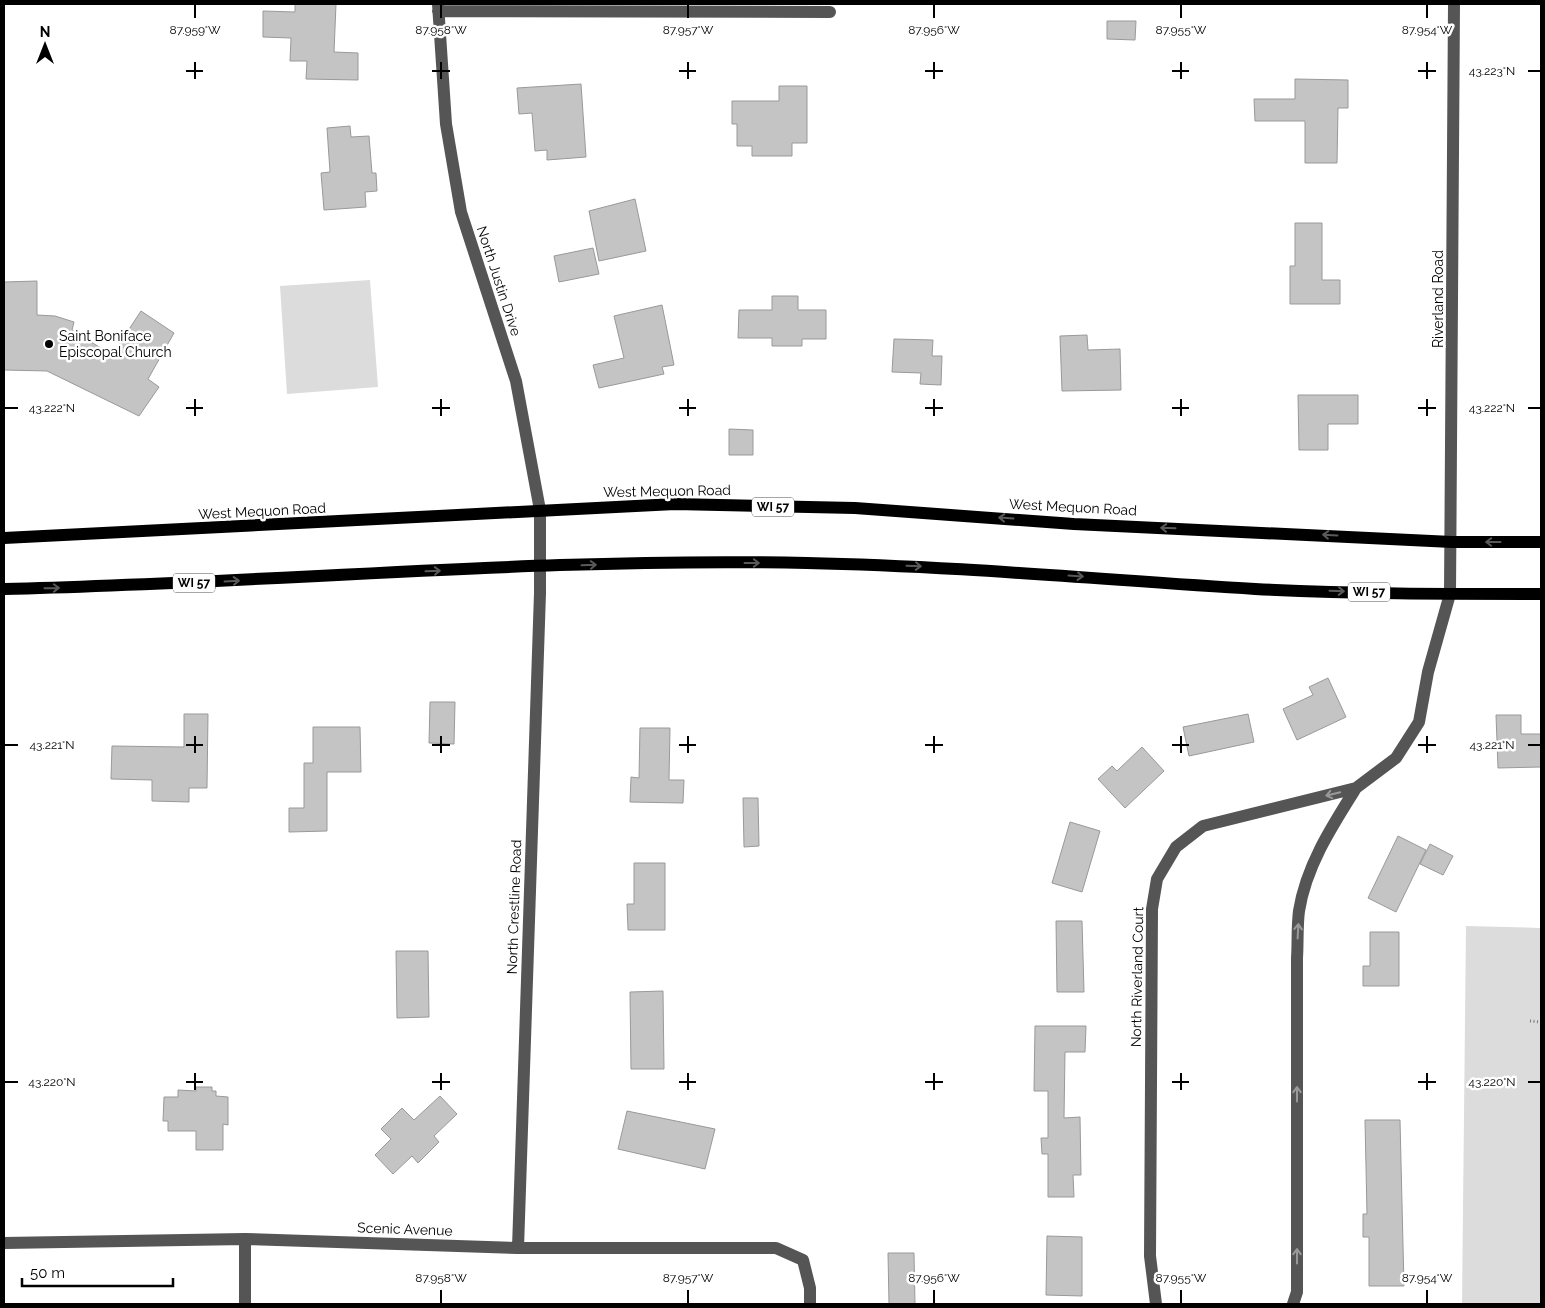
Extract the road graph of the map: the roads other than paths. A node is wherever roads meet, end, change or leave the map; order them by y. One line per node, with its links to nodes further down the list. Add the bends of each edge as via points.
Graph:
1 (1454, 4): 6 (street, Riverland Road)
2 (438, 7): 3 (street); 4 (street, North Justin Drive, via 446,124 461,212 516,381)
3 (830, 12)
4 (540, 510): 5 (main road, West Mequon Road / WI 57); 6 (main road, West Mequon Road / WI 57, one-way to 4, via 1074,524 855,508 674,504); 8 (street, North Justin Drive)
5 (4, 538)
6 (1452, 542): 7 (main road, West Mequon Road / WI 57, one-way to 6); 10 (street, Riverland Road)
7 (1541, 542)
8 (540, 566): 9 (main road, WI 57, one-way to 8); 10 (main road, WI 57, one-way to 10, via 805,563 941,567 1258,589); 15 (street, North Crestline Road)
9 (4, 589)
10 (1450, 594): 11 (main road, WI 57); 12 (street, North Riverland Court, via 1428,672 1419,722 1396,758)
11 (1541, 594)
12 (1356, 788): 18 (street, North Riverland Court, one-way to 18, via 1203,826 1176,848 1157,879 1152,909 1150,1256); 19 (street, North Riverland Court, one-way to 12, via 1297,1292 1299,911 1309,874 1324,841)
13 (245, 1239): 14 (street, Scenic Avenue); 15 (street, Scenic Avenue); 16 (street)
14 (4, 1243)
15 (518, 1248): 17 (street, Scenic Avenue, via 776,1248 804,1260)
16 (245, 1304)
17 (810, 1304)
18 (1156, 1304)
19 (1293, 1304)

